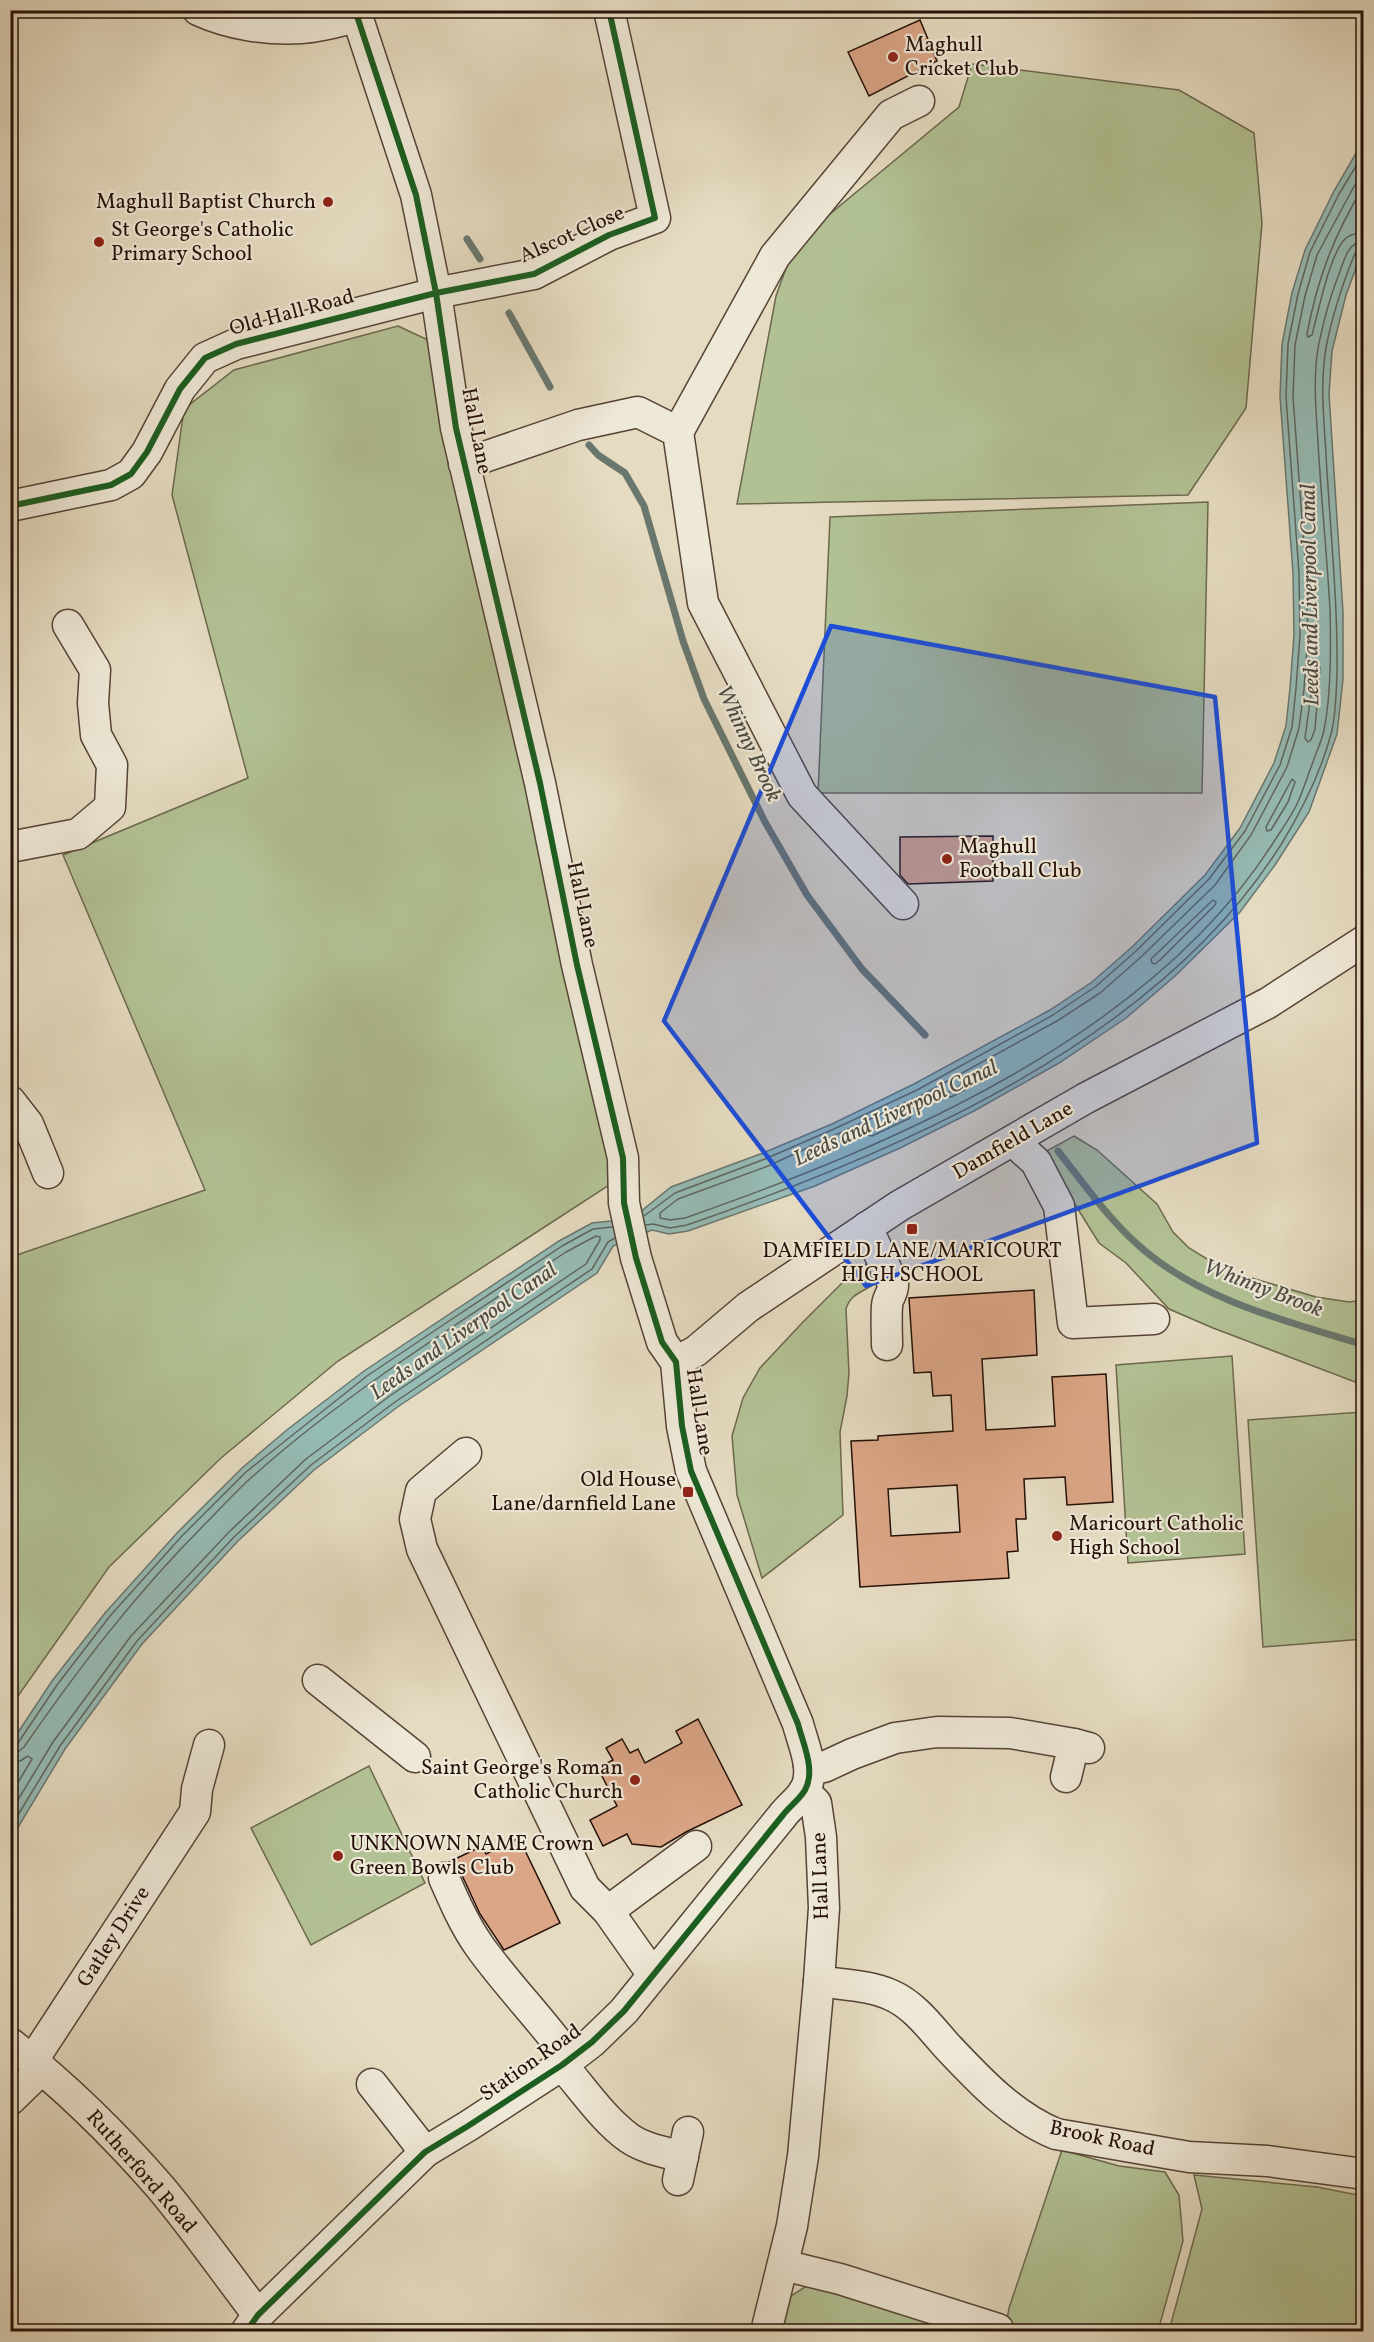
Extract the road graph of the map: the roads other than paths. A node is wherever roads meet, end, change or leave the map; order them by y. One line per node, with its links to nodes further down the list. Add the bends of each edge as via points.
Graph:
1 (198, 10): 3 (street, via 220,20 304,28)
2 (609, 10): 5 (street, Alscot Close, via 655,218 609,235 534,274)
3 (356, 14): 5 (street, Hall Lane, via 416,195)
4 (919, 101): 6 (street, via 891,115 775,256)
5 (436, 293): 7 (street, Hall Lane); 8 (street, Old Hall Road, via 236,344 205,358 180,389 131,474 111,485)
6 (678, 432): 7 (street, via 638,412 578,425); 11 (street, via 703,603 802,795)
7 (464, 464): 19 (street, Hall Lane, via 623,1158 626,1214 636,1258 662,1342)
8 (10, 506)
9 (70, 624): 10 (street, via 95,670 96,735 112,765 110,807 78,834)
10 (10, 848)
11 (903, 904)
12 (1364, 941): 14 (street, Damfield Lane, via 1268,1003 1086,1098)
13 (10, 1101): 15 (street, via 28,1124)
14 (1013, 1141): 16 (street, Damfield Lane); 17 (street, via 1036,1162 1059,1206 1073,1323)
15 (48, 1173)
16 (867, 1227): 18 (street, via 893,1284 887,1307); 19 (street, Damfield Lane, via 748,1307 696,1351)
17 (1154, 1319)
18 (887, 1345)
19 (676, 1362): 25 (street, Hall Lane, via 682,1426 692,1472 794,1714)
20 (466, 1453): 28 (street, via 421,1491 415,1519 422,1549 585,1888)
21 (318, 1680): 23 (street)
22 (209, 1745): 31 (street, Gatley Drive, via 195,1812)
23 (415, 1757)
24 (1066, 1777): 25 (street, via 1081,1746 1010,1733 937,1732 895,1738 852,1754)
25 (807, 1778): 29 (street, Station Road, via 783,1815); 30 (street, Hall Lane, via 821,1837 824,1908)
26 (696, 1846): 28 (street)
27 (444, 1878): 32 (street, via 479,1946 542,2021)
28 (608, 1911): 29 (street)
29 (653, 1975): 32 (street, Station Road, via 624,2011)
30 (819, 1981): 37 (street, Brook Road, via 875,1989 894,1996 914,2010 965,2066 1005,2102 1037,2126 1056,2134 1189,2157 1268,2161); 38 (street, Hall Lane, via 803,2156)
31 (29, 2057): 34 (street, Gatley Drive); 39 (street, Rutherford Road, via 92,2114 162,2190)
32 (566, 2062): 35 (street, Station Road); 36 (street, via 613,2124 630,2138)
33 (372, 2084): 35 (street)
34 (10, 2100)
35 (425, 2152): 39 (street, Station Road)
36 (683, 2156)
37 (1364, 2174)
38 (783, 2265): 40 (street); 41 (street, Hall Lane)
39 (252, 2323)
40 (999, 2329)
41 (766, 2331)

